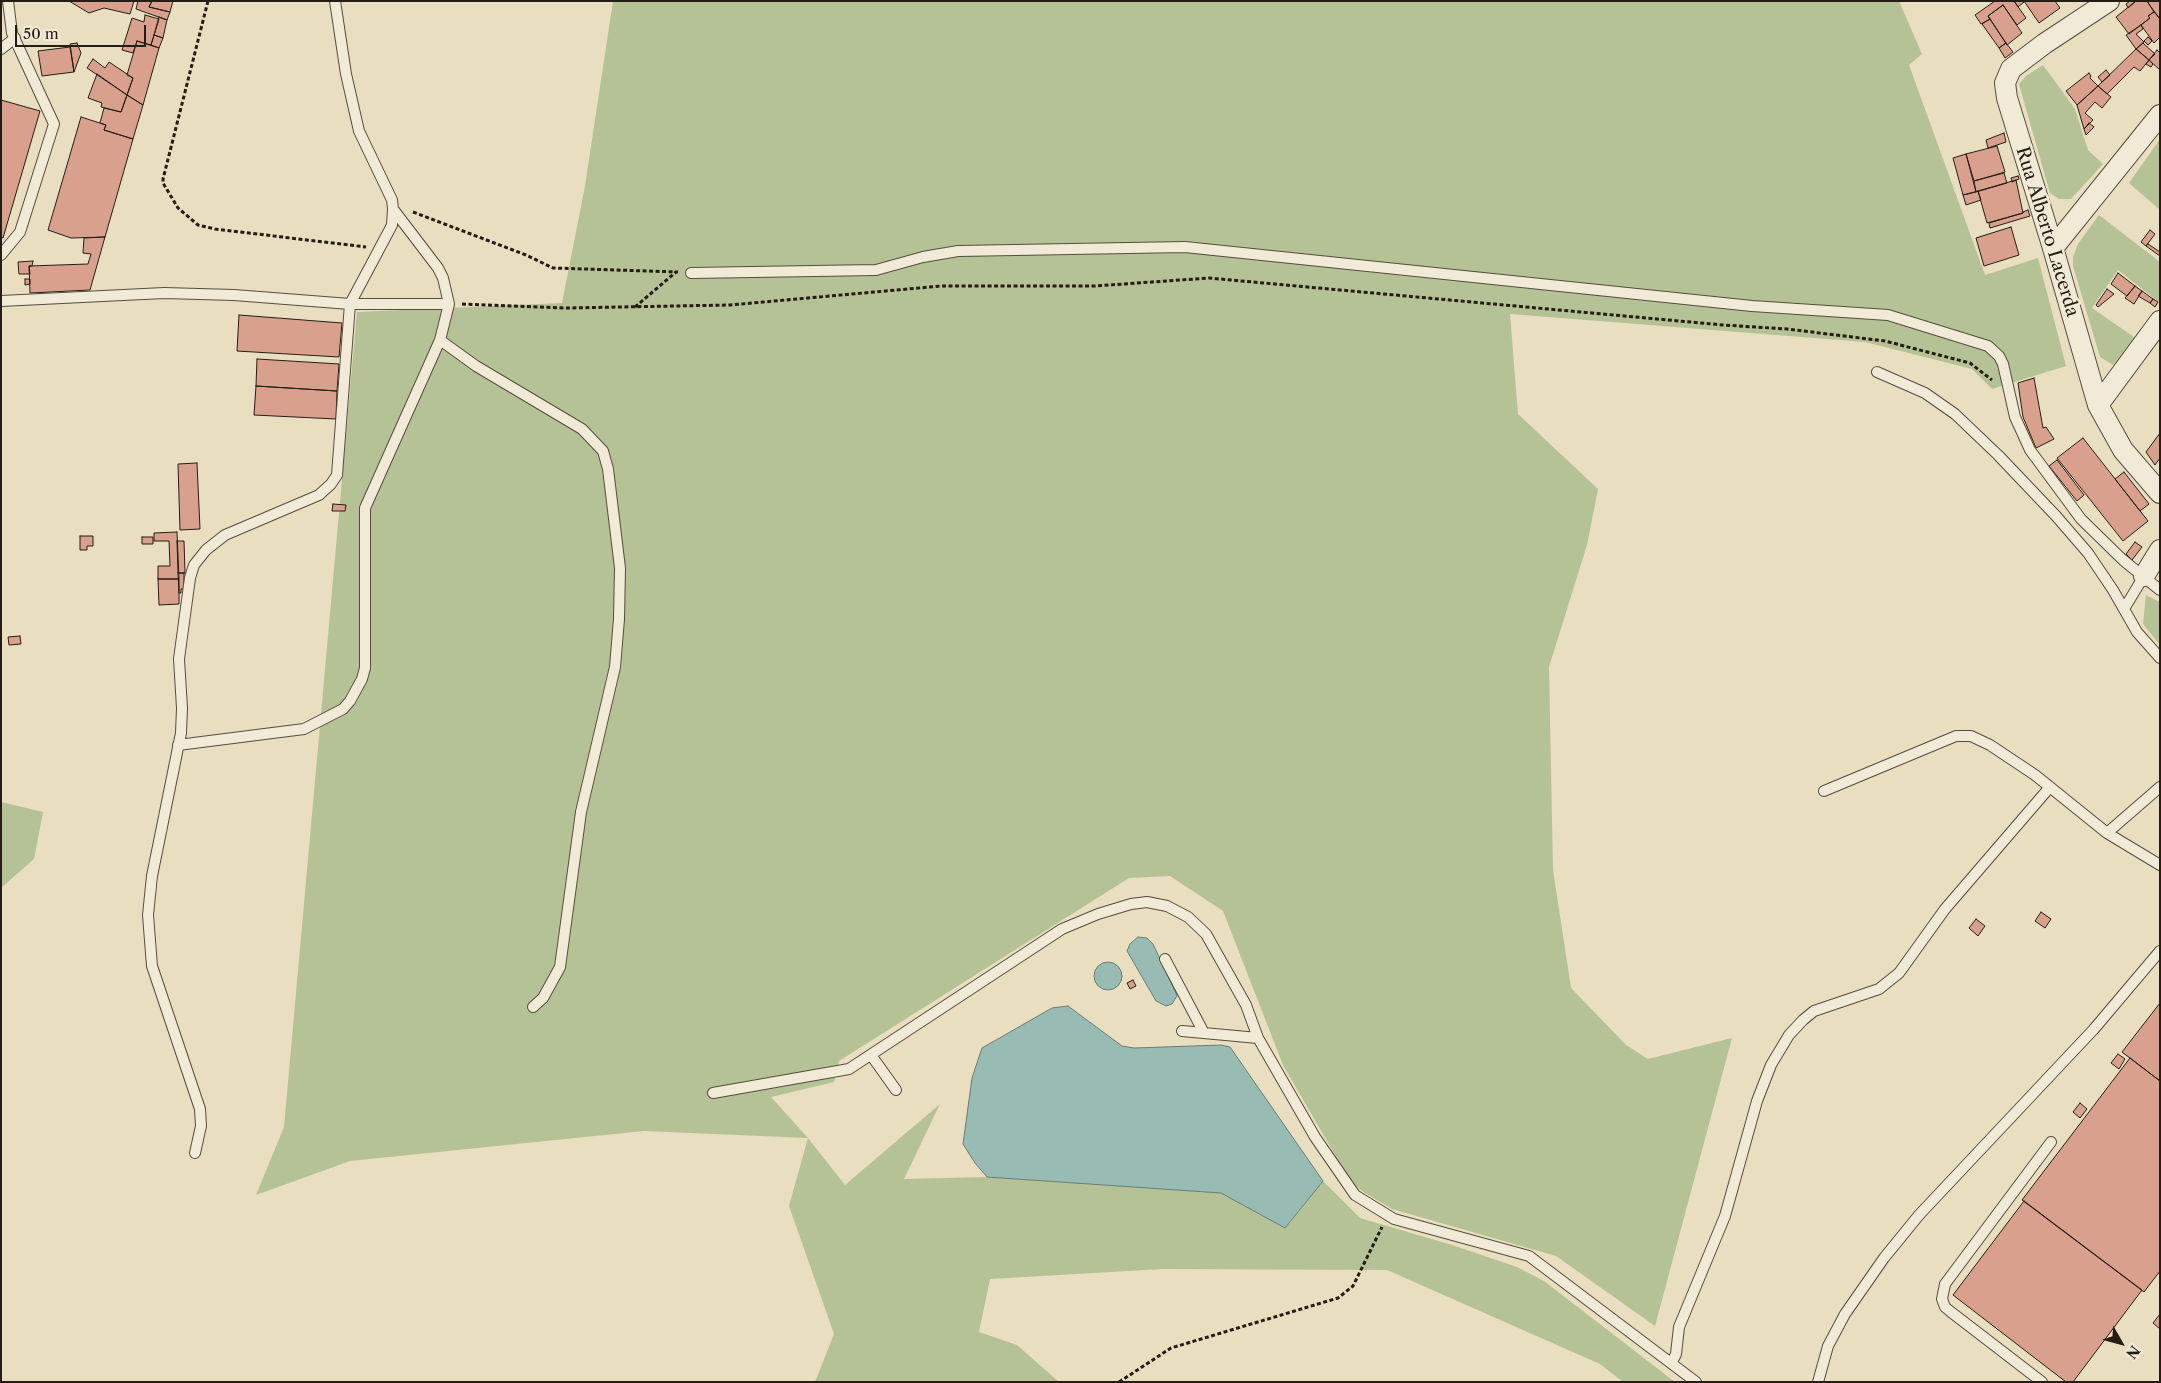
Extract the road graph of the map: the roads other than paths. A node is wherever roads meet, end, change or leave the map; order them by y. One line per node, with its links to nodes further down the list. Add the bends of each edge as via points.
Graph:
1 (8, 1): 4 (lane)
2 (335, 1): 7 (lane, via 359,131 392,200)
3 (2109, 1): 8 (street, Rua Alberto Lacerda, via 2011,70 2005,83)
4 (15, 38): 5 (lane); 9 (lane, via 54,124 20,232)
5 (1, 49)
6 (2160, 115): 8 (street)
7 (393, 209): 12 (lane, via 392,225); 13 (lane, via 438,268)
8 (2053, 248): 17 (street, Rua Alberto Lacerda)
9 (1, 255)
10 (691, 273): 20 (lane, via 876,270 958,252 1185,247 1752,306 1888,315 1988,346 2000,356 2015,416 2030,450 2081,519)
11 (1, 301): 12 (lane, via 164,293)
12 (350, 304): 13 (lane); 24 (lane, via 337,475 332,484 319,494 225,535 194,565 178,659 182,708)
13 (449, 304): 15 (lane)
14 (2160, 321): 17 (street)
15 (440, 340): 24 (lane, via 365,508 366,668 350,701 343,709 304,729); 32 (lane, via 476,366 582,429 604,451 608,470 620,568 614,667 581,812 560,967 543,998)
16 (1877, 372): 22 (lane, via 1925,393 1955,414 2056,516 2088,553)
17 (2098, 405): 18 (street, Rua Alberto Lacerda, via 2124,450)
18 (2160, 493)
19 (2160, 550): 20 (street)
20 (2144, 576): 21 (lane); 22 (lane)
21 (2160, 590)
22 (2124, 609): 23 (lane, via 2137,632)
23 (2160, 658)
24 (178, 745): 40 (lane, via 152,876 148,915 152,966 200,1109 201,1126)
25 (2050, 787): 27 (lane, via 1990,745 1971,736 1956,736); 28 (lane); 41 (lane, via 1945,909 1899,974 1879,989 1814,1011 1789,1035 1771,1065 1757,1101 1725,1216 1679,1326)
26 (2160, 787): 28 (lane)
27 (1824, 791)
28 (2106, 833): 29 (lane)
29 (2160, 865)
30 (2160, 950): 43 (lane, via 2094,1029 1919,1215 1884,1258 1845,1314 1828,1346)
31 (1165, 959): 34 (lane)
32 (533, 1007)
33 (1182, 1032): 34 (lane)
34 (1204, 1033): 35 (lane)
35 (1258, 1038): 36 (lane, via 1246,1004 1206,934 1188,917 1167,906 1147,902 1123,906 1062,929); 41 (lane, via 1315,1137 1355,1195 1394,1219 1529,1256)
36 (871, 1055): 37 (lane); 38 (lane, via 849,1069)
37 (896, 1090)
38 (713, 1094)
39 (2051, 1142): 44 (lane, via 1945,1284 1942,1299 1951,1312)
40 (195, 1152)
41 (1672, 1362): 42 (lane)
42 (1696, 1382)
43 (1818, 1382)
44 (2042, 1382)

